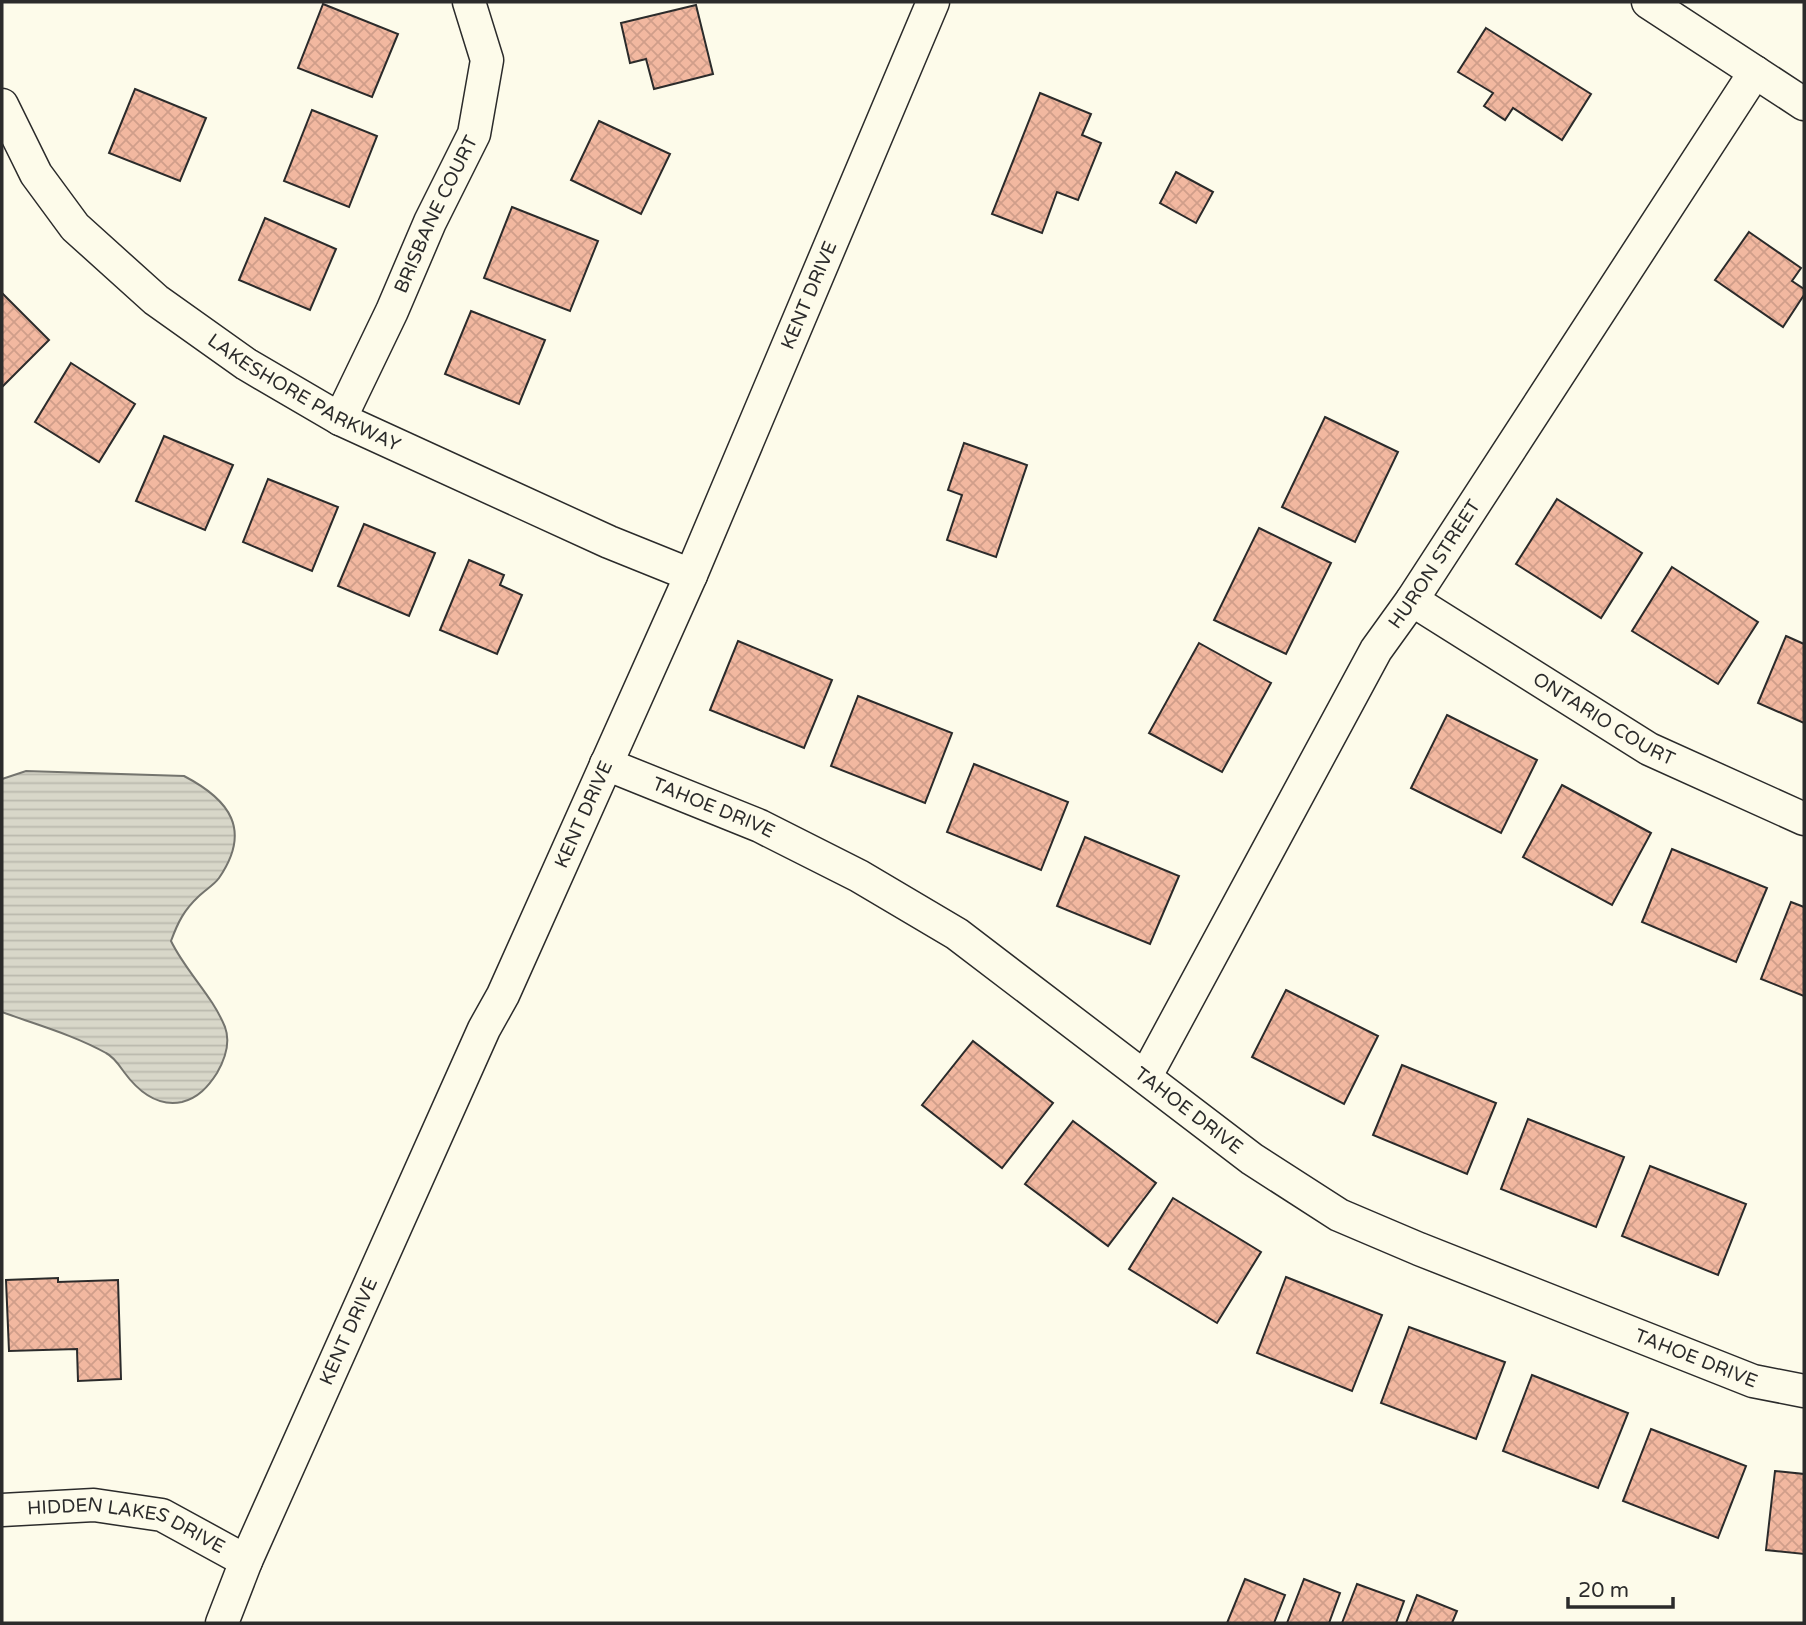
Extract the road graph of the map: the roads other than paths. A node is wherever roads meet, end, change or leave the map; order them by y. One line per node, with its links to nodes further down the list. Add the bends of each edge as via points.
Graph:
1 (470, 2): 7 (street, BRISBANE COURT, via 487,60 474,134)
2 (933, 2): 8 (street, KENT DRIVE)
3 (1648, 2): 4 (street)
4 (1755, 72): 5 (street); 9 (street, HURON STREET)
5 (1804, 104)
6 (2, 105): 7 (street, LAKESHORE PARKWAY, via 36,174 75,227 156,300 246,364)
7 (340, 418): 8 (street, LAKESHORE PARKWAY)
8 (691, 575): 10 (street, KENT DRIVE)
9 (1412, 600): 11 (street, ONTARIO COURT, via 1649,749); 12 (street, HURON STREET, via 1376,650)
10 (606, 764): 12 (street, TAHOE DRIVE, via 760,826 859,876 957,934); 15 (street, KENT DRIVE)
11 (1804, 819)
12 (1146, 1076): 13 (street, TAHOE DRIVE, via 1252,1159 1339,1215 1753,1381)
13 (1804, 1391)
14 (2, 1510): 15 (street, HIDDEN LAKES DRIVE, via 93,1504 162,1515)
15 (246, 1561): 16 (street, KENT DRIVE)
16 (222, 1623)

